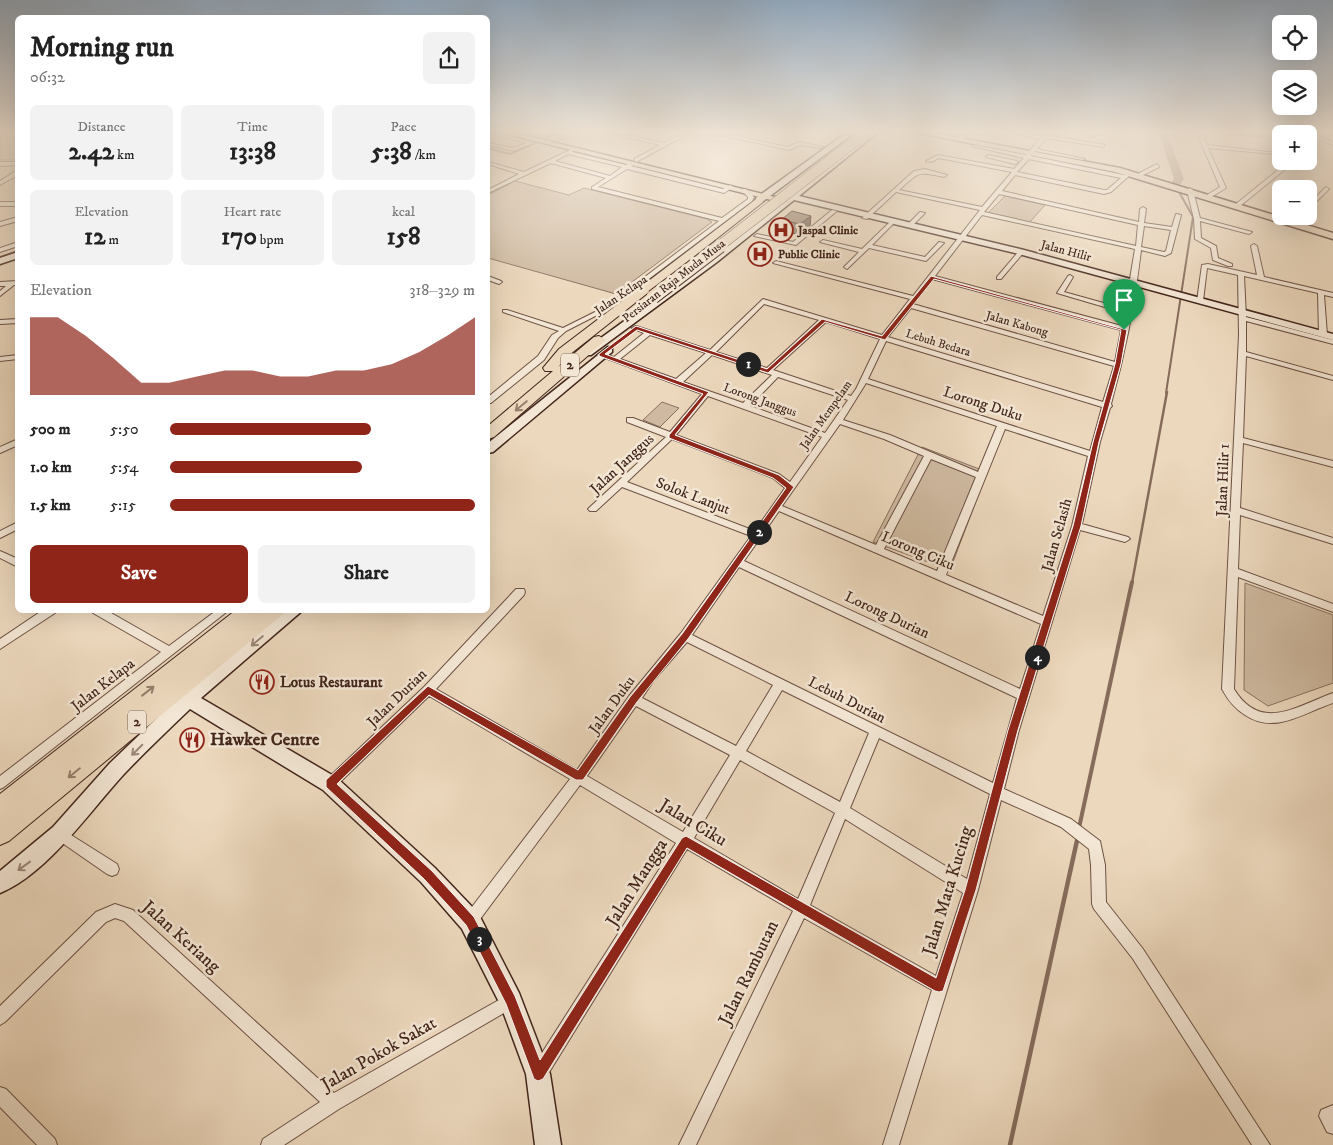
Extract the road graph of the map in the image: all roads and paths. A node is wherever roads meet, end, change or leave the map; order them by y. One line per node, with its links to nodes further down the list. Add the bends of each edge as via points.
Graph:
1 (594, 186): 42 (street)
2 (718, 186): 22 (main road)
3 (730, 186): 22 (main road)
4 (775, 186): 22 (main road)
5 (775, 186): 22 (street)
6 (783, 186): 17 (street, via 790,190)
7 (789, 186): 80 (highway, Persiaran Raja Muda Musa / 2)
8 (795, 186): 80 (highway, Persiaran Raja Muda Musa / 2, bridge)
9 (814, 186): 26 (street, via 806,194 811,199)
10 (901, 186): 20 (street)
11 (1003, 186): 21 (street, Jalan Mempelam)
12 (1081, 186): 13 (street, via 1107,192)
13 (1115, 186)
14 (1176, 186): 19 (main road)
15 (1222, 186): 23 (street)
16 (1261, 186): 29 (street)
17 (803, 188): 24 (street); 26 (street, via 803,198)
18 (1326, 189): 25 (street)
19 (1190, 190): 23 (main road); 40 (street)
20 (896, 191): 34 (street); 39 (street)
21 (998, 192): 34 (street, Jalan Mempelam); 45 (street)
22 (757, 193): 24 (main road); 32 (highway); 32 (street, Jalan Kelapa)
23 (1209, 196): 29 (main road)
24 (789, 199): 26 (street, Jalan Hilir); 30 (street)
25 (1317, 199)
26 (807, 203): 30 (street); 33 (street, Jalan Hilir); 39 (street, Jalan Hilir)
27 (0, 204): 28 (street)
28 (15, 204)
29 (1238, 205): 36 (main road)
30 (777, 209): 38 (street)
31 (1143, 209): 45 (street, Jalan Selasih)
32 (741, 210): 38 (street, via 765,210); 42 (street, Jalan Kelapa); 51 (highway)
33 (834, 211): 39 (street, Jalan Hilir); 49 (street, via 794,244)
34 (982, 211): 53 (street, Jalan Mempelam); 59 (street)
35 (922, 213): 47 (street)
36 (1272, 213)
37 (1178, 215): 48 (street)
38 (767, 218): 49 (street)
39 (873, 219): 43 (street, Jalan Hilir)
40 (1197, 219): 50 (street); 67 (street, via 1198,239 1214,247 1215,259)
41 (15, 220): 44 (street)
42 (723, 220): 51 (street, Jalan Kelapa)
43 (892, 222): 47 (street, Jalan Hilir); 58 (street)
44 (0, 224)
45 (1141, 224): 48 (street); 59 (street, Jalan Selasih)
46 (1310, 225): 52 (main road)
47 (909, 226): 53 (street, Jalan Hilir)
48 (1174, 229): 59 (street, via 1169,253)
49 (756, 232): 64 (street)
50 (1250, 232)
51 (708, 236): 91 (street, Jalan Kelapa, via 607,308); 105 (highway, via 564,352)
52 (1333, 236)
53 (961, 238): 61 (street, Jalan Hilir); 68 (street, Jalan Mempelam)
54 (823, 242): 58 (street)
55 (942, 243): 58 (street, via 926,259)
56 (1254, 246): 71 (street)
57 (15, 247): 60 (street)
58 (866, 248): 66 (street)
59 (1137, 249): 74 (street, Jalan Selasih)
60 (0, 252)
61 (1021, 252): 70 (street); 74 (street, Jalan Hilir)
62 (15, 255): 63 (street)
63 (0, 261)
64 (719, 261): 90 (street); 103 (street)
65 (776, 262): 81 (street)
66 (847, 267)
67 (1240, 273): 71 (street); 82 (street, via 1204,266); 86 (street, Jalan Hilir 1)
68 (932, 277): 81 (street, Jalan Mempelam); 92 (street)
69 (1070, 277): 85 (street, via 1060,293)
70 (998, 278)
71 (1261, 278): 77 (street)
72 (490, 279): 73 (street)
73 (499, 282)
74 (1134, 283): 82 (street, Jalan Hilir); 85 (street, Jalan Selasih)
75 (0, 284): 76 (street)
76 (15, 284): 78 (street)
77 (1321, 292): 79 (street); 94 (street)
78 (0, 294)
79 (1333, 295)
80 (649, 296): 103 (highway, Persiaran Raja Muda Musa / 2); 105 (highway, Persiaran Raja Muda Musa / 2)
81 (914, 298): 83 (street, Jalan Mempelam)
82 (1200, 302): 86 (street, Jalan Hilir)
83 (909, 305): 95 (street, Jalan Mempelam); 104 (street, Jalan Kabong)
84 (505, 311): 91 (street)
85 (1128, 312): 92 (street, Jalan Selasih)
86 (1242, 316): 94 (street, Jalan Hilir); 96 (street); 98 (street, Jalan Hilir 1)
87 (824, 320): 95 (street, Lebuh Bedara); 97 (street, Lebuh Bedara, via 763,301); 106 (street)
88 (15, 321): 89 (street)
89 (0, 322)
90 (636, 328): 93 (street); 99 (street)
91 (564, 330): 113 (street, Jalan Kelapa, via 555,337 542,358)
92 (1124, 330): 104 (street, Jalan Selasih)
93 (649, 332): 97 (street); 102 (street)
94 (1328, 336)
95 (883, 339): 109 (street, Jalan Mempelam); 116 (street, Lebuh Bedara)
96 (1333, 342)
97 (712, 352): 106 (street); 110 (street)
98 (1242, 353): 108 (street); 124 (street, Jalan Hilir 1)
99 (601, 355): 102 (street, Lorong Janggus); 126 (street)
100 (15, 357): 101 (street)
101 (0, 359)
102 (614, 360): 110 (street, Lorong Janggus)
103 (571, 363): 121 (highway, Persiaran Raja Muda Musa / 2, one-way to 121)
104 (1118, 364): 116 (street, Jalan Selasih)
105 (550, 368): 117 (highway, Persiaran Raja Muda Musa / 2)
106 (768, 371): 107 (street)
107 (777, 374): 114 (street); 115 (street)
108 (1333, 378): 111 (street)
109 (864, 380): 114 (street, Jalan Mempelam); 120 (street, Lorong Duku)
110 (678, 382): 112 (street, Lorong Janggus)
111 (1333, 382)
112 (707, 393): 115 (street, Lorong Janggus); 122 (street, Jalan Janggus)
113 (490, 399)
114 (853, 399): 119 (street, Jalan Mempelam)
115 (745, 406): 123 (street, Lorong Janggus)
116 (1108, 406): 129 (street, Jalan Selasih)
117 (490, 417)
118 (630, 420): 122 (street)
119 (838, 421): 123 (street, Jalan Mempelam); 128 (street, via 888,437)
120 (1002, 425): 129 (street, Lorong Duku); 131 (street)
121 (490, 432)
122 (671, 436): 132 (street, Jalan Janggus); 133 (street, via 776,476)
123 (827, 436): 133 (street, Jalan Mempelam)
124 (1238, 440): 130 (street); 136 (street, Jalan Hilir 1)
125 (15, 442): 127 (street)
126 (490, 447)
127 (0, 450)
128 (929, 455): 131 (street); 143 (street)
129 (1093, 455): 137 (street, Jalan Selasih)
130 (1333, 464)
131 (981, 476): 148 (street)
132 (620, 484): 135 (street, Jalan Janggus); 140 (street, Solok Lanjut)
133 (790, 487): 134 (street, Jalan Mempelam)
134 (777, 507): 140 (street, Jalan Duku); 143 (street, Lorong Ciku)
135 (593, 509)
136 (1235, 510): 142 (street); 147 (street, Jalan Hilir 1)
137 (1077, 526): 141 (street); 157 (street, Jalan Selasih)
138 (15, 527): 139 (street)
139 (0, 535)
140 (757, 535): 146 (street, Jalan Duku)
141 (1125, 539)
142 (1333, 542)
143 (878, 550): 148 (street, Lorong Ciku)
144 (0, 554): 145 (street)
145 (15, 562)
146 (738, 562): 158 (street, Jalan Duku); 163 (street, Lorong Durian)
147 (1232, 571): 150 (street); 164 (street, Jalan Hilir 1, via 1228,689 1232,699 1252,714 1272,720)
148 (940, 576): 157 (street, Lorong Ciku)
149 (520, 592): 162 (street, Jalan Durian)
150 (1333, 608)
151 (46, 613): 159 (street)
152 (102, 613): 160 (street)
153 (220, 613): 160 (street, Jalan Kelapa)
154 (246, 613): 173 (highway, 2, one-way to 154)
155 (271, 613): 175 (highway, 2, one-way to 175)
156 (291, 613): 166 (street, one-way to 166)
157 (1047, 622): 163 (street, Jalan Selasih)
158 (685, 636): 161 (street, Lebuh Durian); 165 (street, Jalan Duku)
159 (0, 645)
160 (170, 652): 170 (street, Jalan Kelapa)
161 (780, 684): 167 (street, Lebuh Durian); 168 (street, Jalan Mangga)
162 (428, 690): 169 (street, Jalan Ciku); 171 (street, Jalan Durian)
163 (1024, 696): 172 (street, Jalan Selasih)
164 (1333, 698)
165 (634, 699): 168 (street); 169 (street, Jalan Duku)
166 (188, 700): 171 (street); 176 (street, one-way to 176, via 117,769)
167 (876, 731): 172 (street, Lebuh Durian); 174 (street, Jalan Rambutan)
168 (737, 754): 174 (street); 177 (street, Jalan Mangga)
169 (580, 776): 177 (street, Jalan Ciku); 182 (street, Jalan Duku)
170 (0, 783)
171 (330, 784): 182 (street, via 428,875)
172 (996, 791): 180 (street, Jalan Mata Kucing); 194 (street, Lebuh Durian, via 1066,823 1094,846 1099,904 1138,954)
173 (0, 809)
174 (841, 812): 180 (street, via 911,850); 181 (street, Jalan Rambutan)
175 (0, 833)
176 (60, 834): 178 (street); 179 (street, one-way to 179)
177 (686, 842): 181 (street, Jalan Ciku); 186 (street, Jalan Mangga)
178 (112, 869)
179 (0, 883)
180 (970, 890): 183 (street, Jalan Mata Kucing)
181 (801, 909): 183 (street, Jalan Ciku); 192 (street, Jalan Rambutan)
182 (470, 921): 184 (street)
183 (939, 986): 193 (street, Jalan Mata Kucing)
184 (511, 1001): 186 (street); 188 (street, Jalan Pokok Sakat)
185 (0, 1016): 188 (street, Jalan Keriang, via 101,917 115,911 128,915)
186 (538, 1074): 191 (street)
187 (0, 1095): 189 (street)
188 (333, 1103): 190 (street, Jalan Pokok Sakat)
189 (48, 1145)
190 (270, 1145)
191 (548, 1145)
192 (687, 1145)
193 (891, 1145)
194 (1262, 1145)

